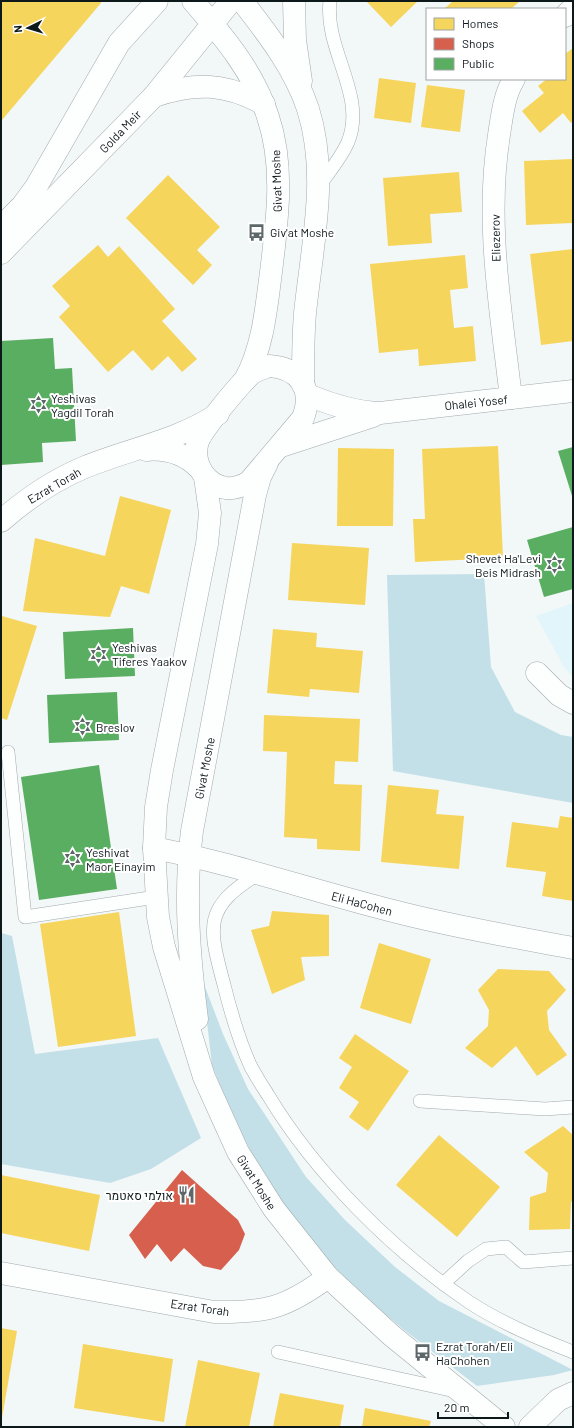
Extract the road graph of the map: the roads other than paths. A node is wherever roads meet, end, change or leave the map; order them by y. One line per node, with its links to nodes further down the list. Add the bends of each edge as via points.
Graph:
1 (134, 1): 9 (street)
2 (157, 1): 9 (street)
3 (193, 1): 8 (street, Givat Moshe)
4 (231, 1): 8 (street, Golda Meir)
5 (242, 1): 12 (street, via 273,43)
6 (294, 1): 12 (street, via 298,67)
7 (330, 1): 14 (lane, via 331,34 350,92 352,117 344,151)
8 (213, 25): 11 (street, Golda Meir); 13 (street, Givat Moshe, via 244,66)
9 (130, 30): 15 (street, via 36,187)
10 (514, 80): 20 (street, Eliezerov, via 502,112 495,162 494,216 494,262)
11 (154, 96): 13 (street, via 187,86 215,87 244,94); 16 (street, Golda Meir)
12 (304, 98): 14 (street, via 313,127)
13 (264, 104): 17 (street, Givat Moshe, via 276,149 279,192 259,348)
14 (318, 188): 18 (street, via 316,231 305,319)
15 (1, 227)
16 (1, 253)
17 (245, 380): 18 (street, via 254,372 269,366 281,367 292,371 301,380); 22 (street, Givat Moshe)
18 (305, 390): 21 (street, Ohalei Yosef, via 351,410); 23 (street, via 308,407 303,418)
19 (573, 391): 20 (street, Ohalei Yosef)
20 (511, 398): 21 (street, Ohalei Yosef)
21 (380, 413): 23 (street, Ohalei Yosef)
22 (218, 414): 24 (street, Ezrat Torah, via 190,430); 26 (street, Givat Moshe, via 197,444 196,456)
23 (281, 446): 25 (street)
24 (134, 451): 26 (street, Ezrat Torah, via 177,453 188,458); 27 (street, Ezrat Torah, via 64,476 17,507)
25 (267, 463): 26 (street, Ezrat Torah, via 249,482 238,487 226,488 215,484); 32 (street, Givat Moshe, via 255,495)
26 (202, 473): 31 (street, Givat Moshe, via 210,513 207,544 162,770 155,815)
27 (1, 521)
28 (537, 673): 29 (street, via 559,695)
29 (573, 703)
30 (8, 752): 34 (lane, via 25,917)
31 (154, 848): 32 (street, Eli HaCohen); 34 (street, Givat Moshe)
32 (189, 855): 33 (street, Eli HaCohen); 36 (street, Givat Moshe, via 189,954)
33 (258, 874): 35 (street, Eli HaCohen, via 398,913); 42 (lane, via 229,894 218,909 213,929 217,958 231,1015 251,1067 285,1123 324,1172 370,1220)
34 (156, 897): 36 (street, Givat Moshe, via 164,947)
35 (573, 948)
36 (204, 1077): 41 (street, Givat Moshe, via 235,1145 253,1177 274,1209)
37 (420, 1100): 38 (lane, via 546,1109)
38 (573, 1107)
39 (573, 1258): 42 (lane, via 523,1262 506,1247 486,1248)
40 (1, 1273): 41 (street, Ezrat Torah, via 214,1312 244,1312 284,1304 304,1295)
41 (328, 1277): 45 (street, via 391,1334)
42 (444, 1283): 44 (lane, via 470,1302 526,1333)
43 (278, 1352): 45 (lane)
44 (573, 1352)
45 (463, 1393): 47 (street)
46 (573, 1393): 48 (street, via 558,1400)
47 (504, 1427)
48 (530, 1427)

